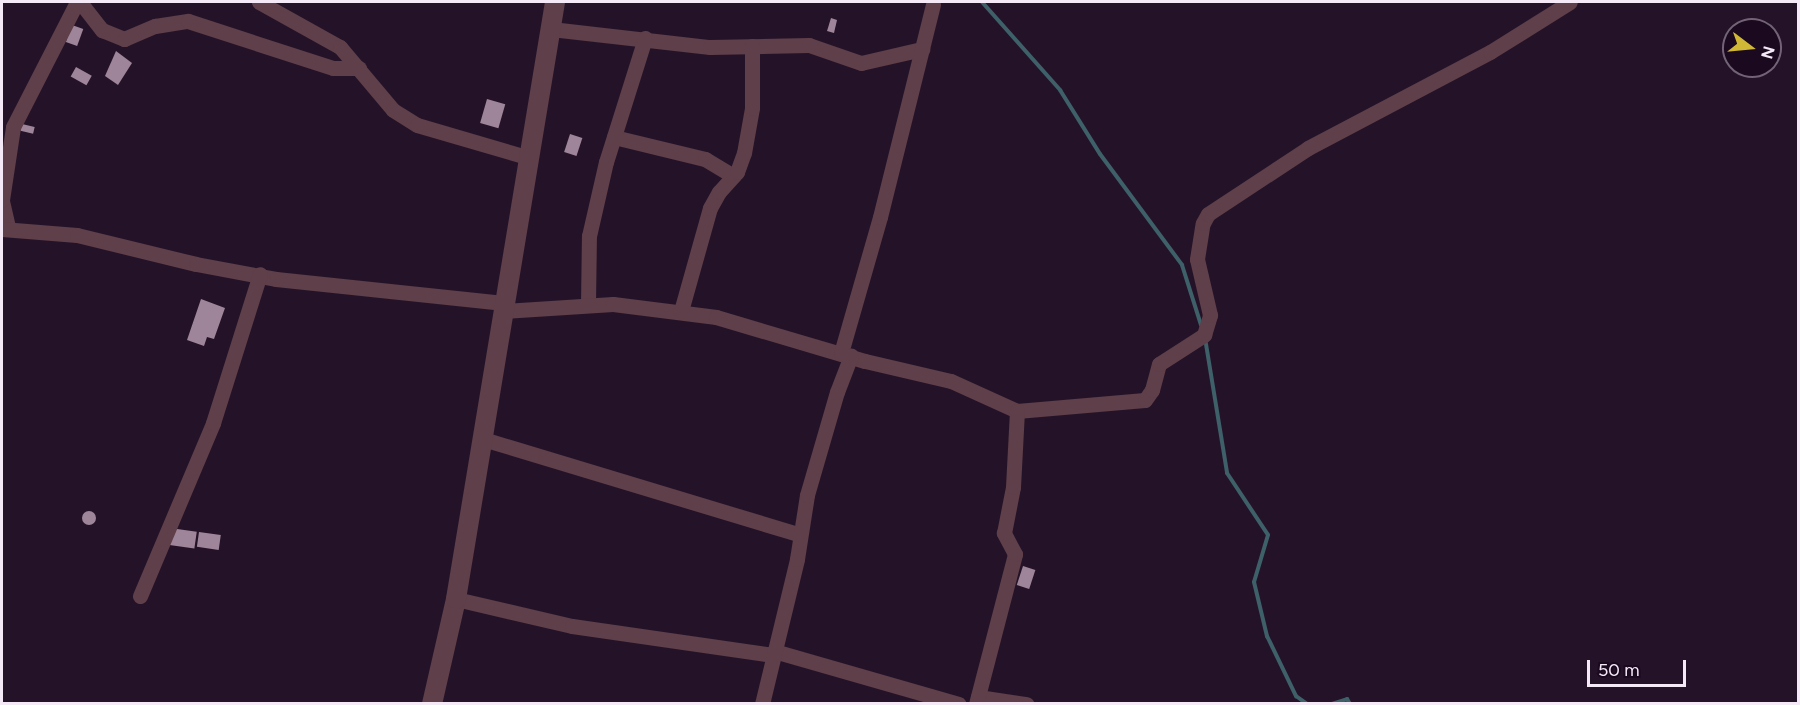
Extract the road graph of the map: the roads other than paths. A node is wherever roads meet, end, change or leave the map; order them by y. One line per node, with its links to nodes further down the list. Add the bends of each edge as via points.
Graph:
1 (79, 2): 10 (street, via 102,30 124,39 155,26 188,21 333,68); 14 (street, via 13,127 2,200)
2 (259, 2): 10 (street, via 340,47)
3 (555, 2): 6 (street)
4 (1570, 2): 20 (street, via 1490,52 1308,148 1208,214 1197,260 1210,315 1204,335 1159,364 1145,400)
5 (933, 5): 9 (street)
6 (551, 29): 7 (street); 12 (street)
7 (645, 38): 8 (street, via 710,47); 11 (street)
8 (752, 46): 9 (street, via 809,45 861,63); 13 (street, via 748,135)
9 (922, 49): 19 (street)
10 (359, 68): 12 (street, via 393,110 417,125)
11 (614, 137): 13 (street, via 705,159); 16 (street, via 589,236)
12 (530, 158): 17 (street)
13 (733, 176): 18 (street, via 710,208)
14 (5, 228): 15 (street, via 78,235 196,264)
15 (260, 274): 17 (street); 23 (street, via 213,423)
16 (588, 304): 17 (street); 18 (street)
17 (504, 307): 21 (street)
18 (681, 311): 19 (street, via 767,330)
19 (846, 355): 20 (street, via 951,381); 22 (street)
20 (1017, 411): 26 (street, via 1013,487 1004,533 1015,555)
21 (483, 439): 22 (street); 24 (street)
22 (800, 535): 25 (street)
23 (140, 596)
24 (456, 599): 25 (street, via 572,626); 27 (street)
25 (774, 653): 28 (street); 29 (street)
26 (977, 700): 30 (street)
27 (432, 704)
28 (762, 704)
29 (959, 704)
30 (1026, 704)

